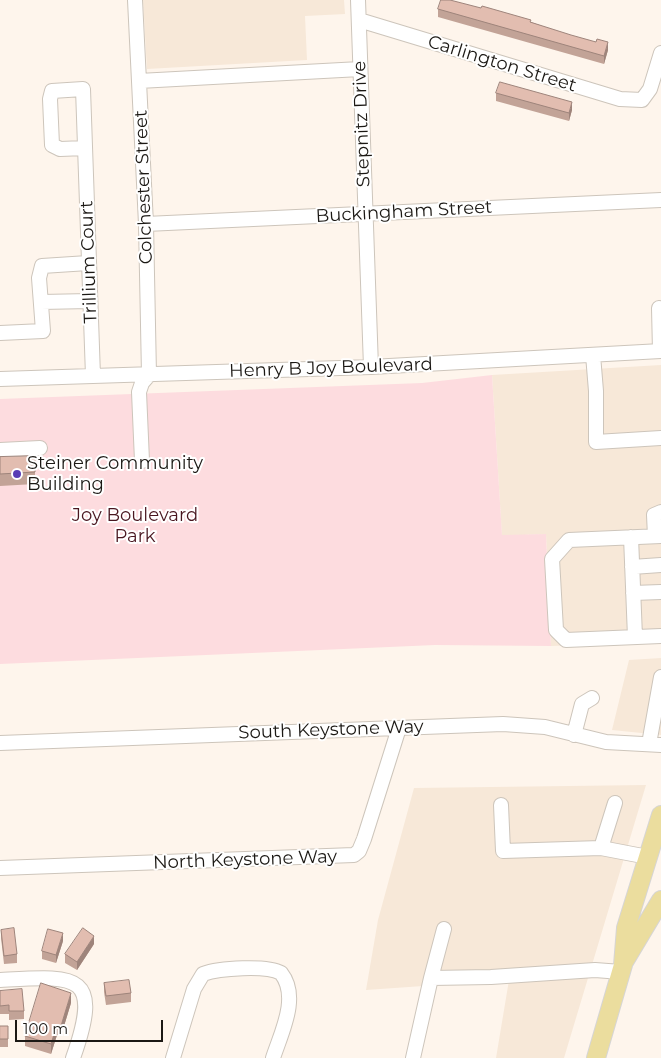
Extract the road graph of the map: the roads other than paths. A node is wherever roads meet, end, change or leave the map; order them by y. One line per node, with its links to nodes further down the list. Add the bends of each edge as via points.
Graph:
1 (135, 0): 6 (street, Colchester Street)
2 (358, 0): 3 (street, Stepnitz Drive)
3 (359, 20): 4 (street, Carlington Street, via 620,99 642,100 650,89); 5 (street, Stepnitz Drive)
4 (661, 53)
5 (360, 69): 6 (street); 9 (street, Stepnitz Drive)
6 (139, 81): 10 (street, Colchester Street)
7 (85, 148): 7 (street, Trillium Court, via 83,89 52,91 52,145 60,149); 11 (street, Trillium Court)
8 (661, 200): 9 (street, Buckingham Street)
9 (365, 214): 10 (street, Buckingham Street); 18 (street, Stepnitz Drive)
10 (146, 224): 19 (street, Colchester Street)
11 (88, 263): 12 (street, Trillium Court); 13 (street, via 42,266 39,278)
12 (90, 301): 13 (street); 20 (street, Trillium Court)
13 (41, 302): 15 (street, via 43,331)
14 (659, 308): 16 (street)
15 (0, 333)
16 (661, 351): 17 (street, Henry B Joy Boulevard)
17 (593, 355): 18 (street, Henry B Joy Boulevard); 22 (street, via 596,442)
18 (371, 367): 19 (street, Henry B Joy Boulevard)
19 (149, 374): 20 (street, Henry B Joy Boulevard); 25 (street, via 139,392)
20 (93, 376): 21 (street, Henry B Joy Boulevard)
21 (0, 378)
22 (661, 438)
23 (40, 448): 24 (street)
24 (0, 450)
25 (142, 461)
26 (661, 512): 27 (street, via 654,515)
27 (658, 536): 28 (street)
28 (631, 537): 30 (street); 34 (street, via 569,540 552,559 556,630 566,640)
29 (661, 566): 30 (street)
30 (632, 567): 32 (street)
31 (661, 592): 32 (street)
32 (633, 593): 34 (street)
33 (661, 636): 34 (street)
34 (634, 637)
35 (661, 677): 37 (street)
36 (592, 698): 39 (street, via 582,704)
37 (657, 719): 41 (street)
38 (400, 728): 39 (street, South Keystone Way, via 526,725); 40 (street, South Keystone Way); 47 (street, North Keystone Way, via 364,838 354,855)
39 (574, 735): 41 (street, South Keystone Way, via 606,742)
40 (0, 743)
41 (655, 745)
42 (614, 803): 45 (street)
43 (501, 805): 45 (street, via 503,851)
44 (661, 815): 46 (main road)
45 (601, 848): 46 (street)
46 (648, 857): 50 (main road, via 626,928)
47 (0, 868)
48 (661, 900): 50 (main road)
49 (444, 929): 51 (street)
50 (622, 968): 51 (street); 57 (main road)
51 (431, 978): 56 (street)
52 (0, 980): 53 (street, via 58,978 81,989 86,1002 86,1016)
53 (72, 1058)
54 (173, 1058): 55 (street, via 194,988 203,974 220,970 263,969 281,973 288,982 288,1012)
55 (273, 1058)
56 (413, 1058)
57 (596, 1058)

